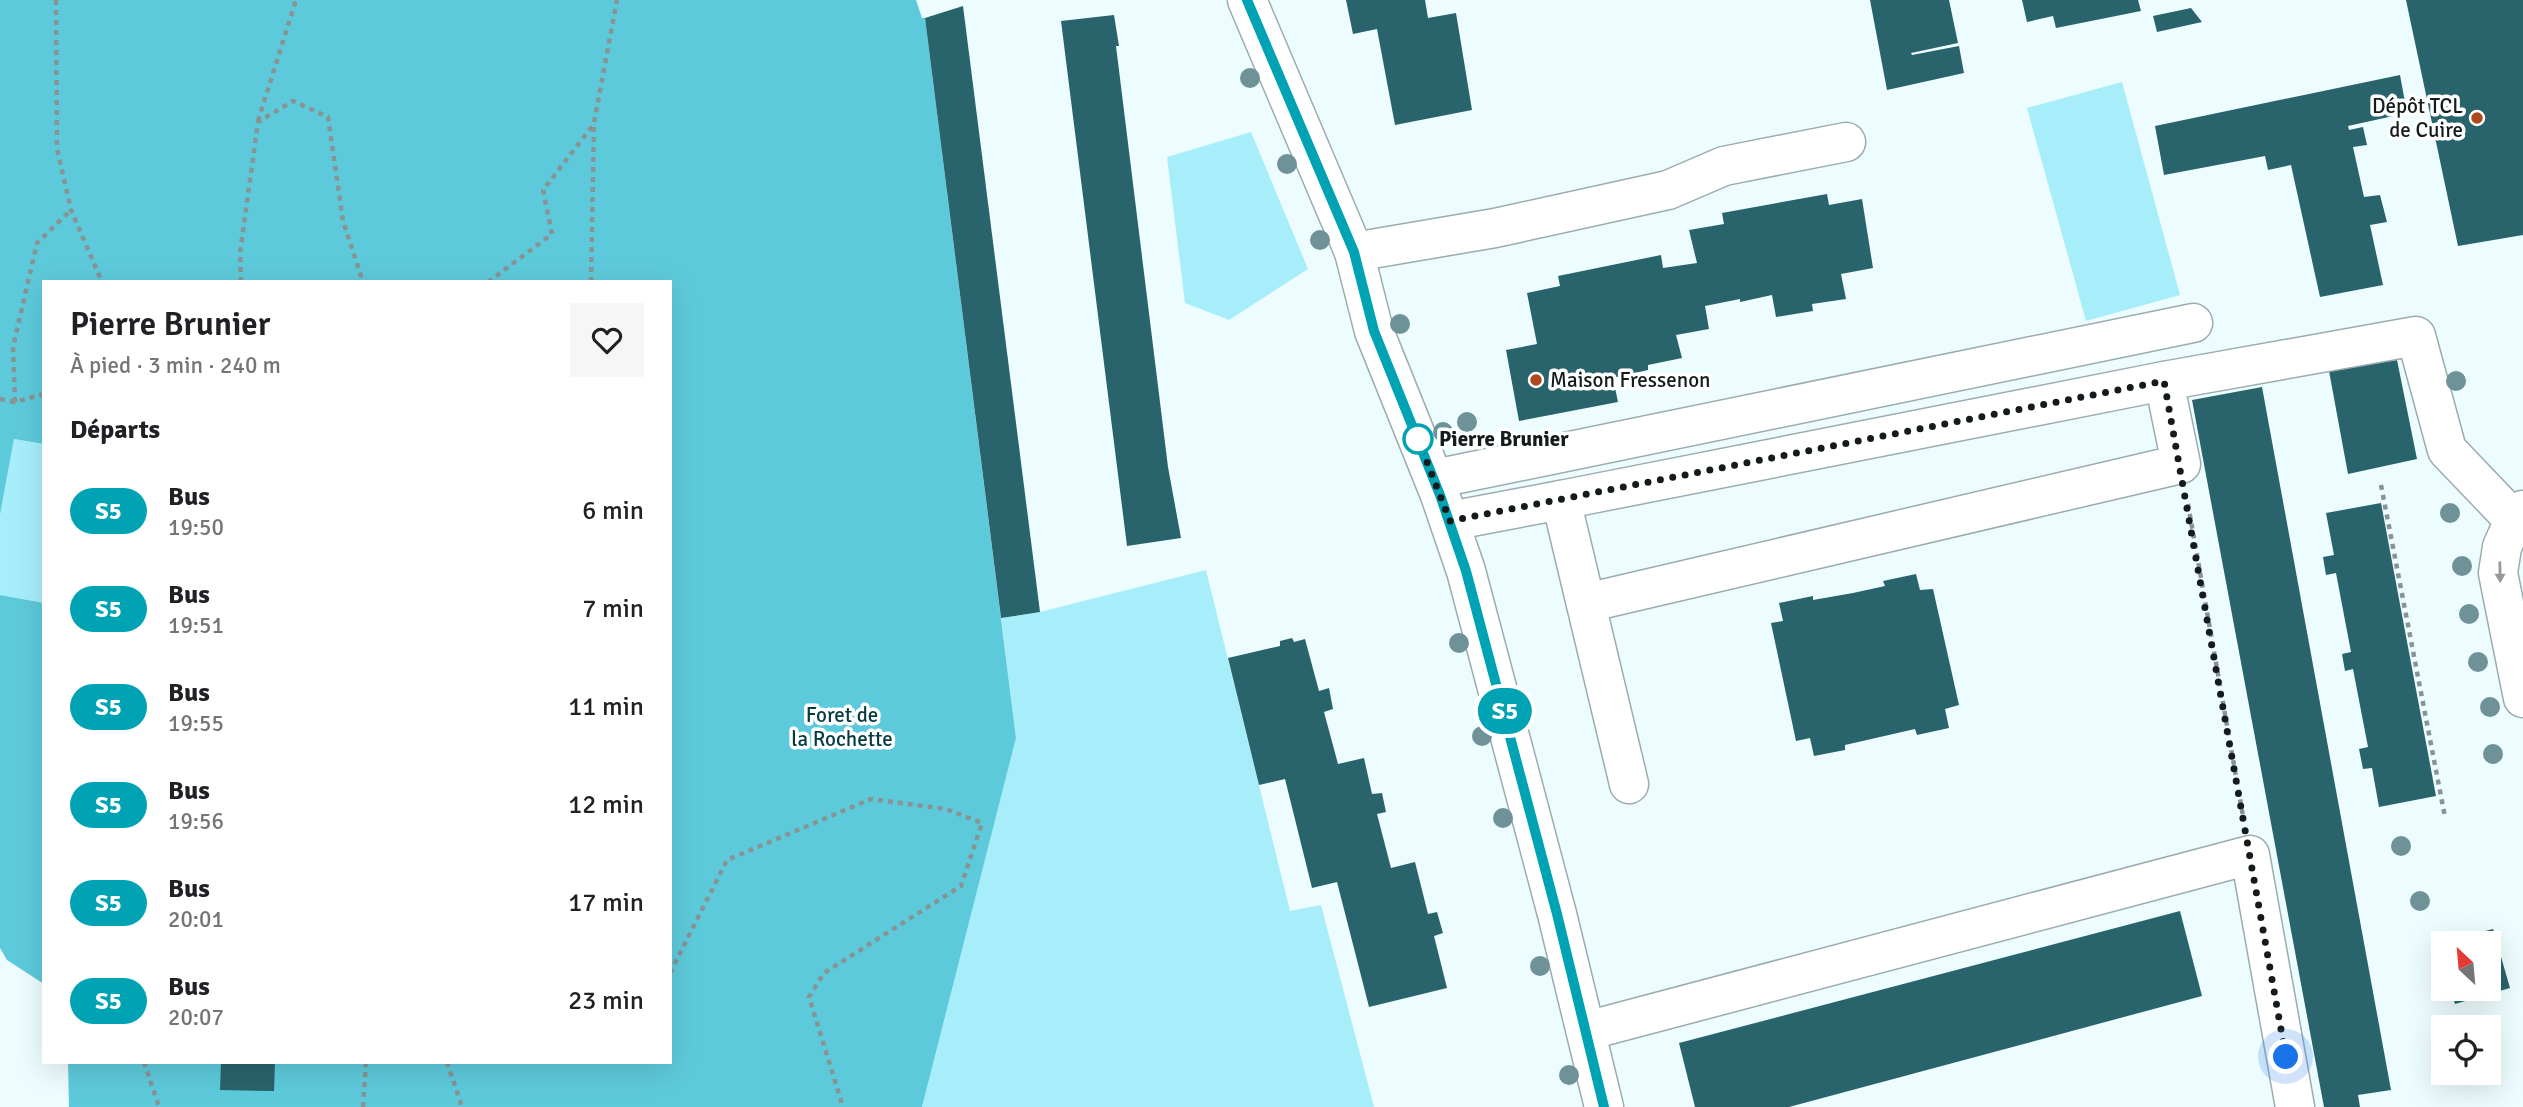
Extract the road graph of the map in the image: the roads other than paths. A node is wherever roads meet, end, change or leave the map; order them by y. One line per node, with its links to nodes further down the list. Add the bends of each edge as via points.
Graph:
1 (1247, 0): 3 (street)
2 (1846, 142): 3 (street, via 1724,166 1668,190 1495,228)
3 (1354, 252): 6 (street, via 1374,331)
4 (2193, 323): 6 (street)
5 (2164, 381): 7 (street); 8 (street, via 2416,336 2447,450); 10 (street, via 2181,464)
6 (1434, 479): 9 (street)
7 (1561, 500): 9 (street); 10 (street)
8 (2518, 515): 11 (street, one-way to 11, via 2502,547 2498,573)
9 (1450, 521): 13 (street, via 1479,612)
10 (1586, 603): 12 (street)
11 (2523, 698)
12 (1629, 784)
13 (1586, 1031): 14 (street); 15 (street, via 2250,855)
14 (1604, 1107)
15 (2295, 1107)

